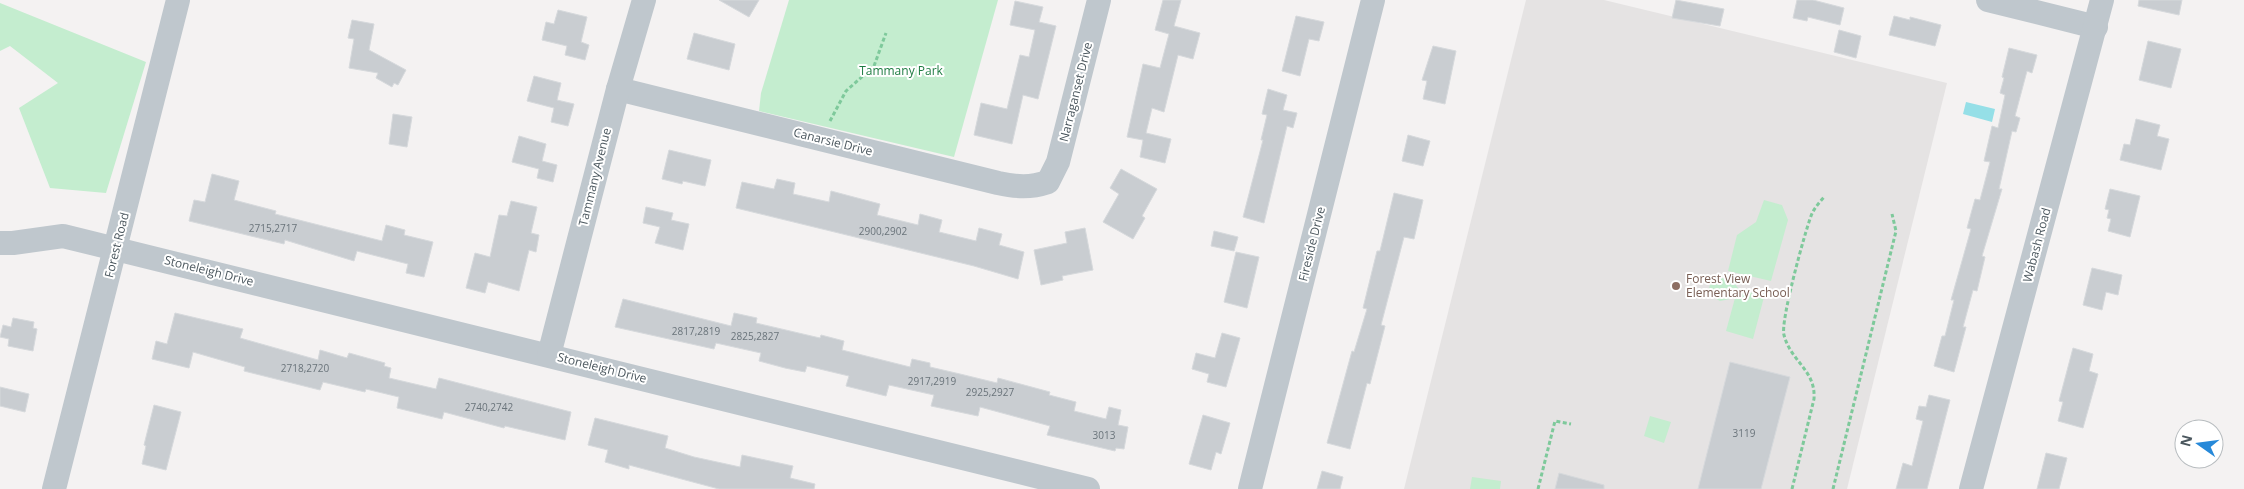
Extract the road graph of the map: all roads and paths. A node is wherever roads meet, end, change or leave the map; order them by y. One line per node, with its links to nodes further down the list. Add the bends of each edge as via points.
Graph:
1 (178, 0): 15 (street, Forest Road)
2 (644, 0): 9 (street, Tammany Avenue)
3 (1099, 0): 11 (street, Narraganset Drive, via 1058,162)
4 (1373, 0): 20 (street, Fireside Drive)
5 (1988, 0): 7 (street)
6 (2102, 0): 7 (street, Wabash Road)
7 (2096, 27): 24 (street, Wabash Road)
8 (886, 33): 10 (path, via 874,66 846,91)
9 (618, 89): 11 (street, Canarsie Drive, via 998,183 1019,187); 16 (street, Tammany Avenue)
10 (830, 120)
11 (1048, 182)
12 (1824, 197): 22 (path, via 1810,218 1782,326 1789,348 1815,388)
13 (1892, 214): 23 (path, via 1896,231)
14 (0, 243): 15 (street, Stoneleigh Drive, via 63,236)
15 (116, 248): 16 (street, Stoneleigh Drive); 18 (street, Forest Road)
16 (549, 355): 19 (street, Stoneleigh Drive)
17 (1571, 424): 21 (path, via 1555,421)
18 (54, 489)
19 (1088, 489)
20 (1250, 489)
21 (1538, 489)
22 (1792, 489)
23 (1833, 489)
24 (1971, 489)

